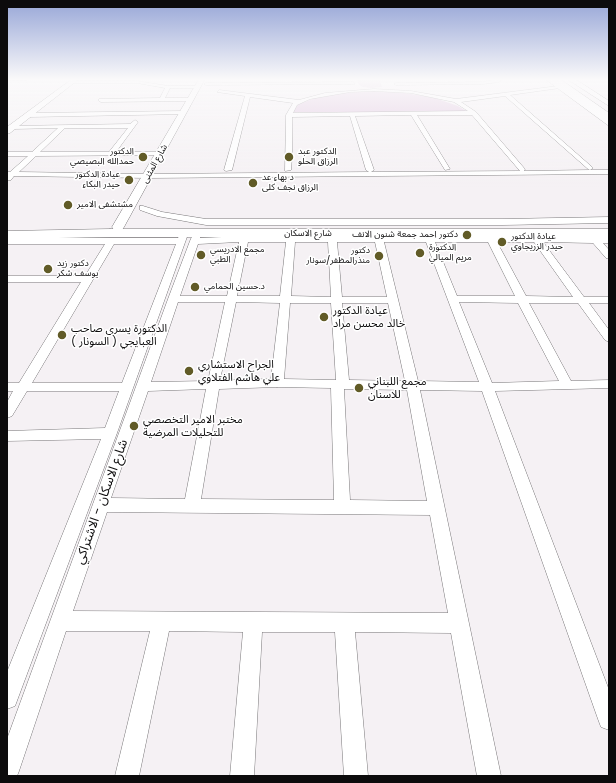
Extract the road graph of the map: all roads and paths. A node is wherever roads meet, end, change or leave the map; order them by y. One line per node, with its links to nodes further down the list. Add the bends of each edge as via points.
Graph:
1 (22, 116): 16 (main road)
2 (27, 116): 16 (main road)
3 (140, 116): 15 (street)
4 (182, 116): 20 (main road, شارع المثنى)
5 (185, 116): 30 (main road, شارع المثنى)
6 (242, 116): 25 (street)
7 (289, 116): 26 (street)
8 (352, 116): 27 (street)
9 (414, 116): 23 (street)
10 (476, 116): 24 (street)
11 (530, 116): 21 (street)
12 (599, 116): 13 (main road)
13 (609, 123)
14 (64, 126): 15 (street); 16 (street); 18 (street)
15 (132, 126): 19 (street)
16 (9, 127)
17 (7, 154): 18 (street)
18 (34, 154): 19 (street); 31 (street)
19 (111, 154): 20 (street)
20 (161, 154): 30 (main road, شارع المثنى)
21 (590, 168): 22 (street); 24 (street)
22 (609, 168)
23 (447, 169): 27 (street); 28 (street)
24 (522, 169): 28 (street)
25 (228, 170): 26 (street); 30 (street)
26 (287, 170): 27 (street)
27 (370, 170)
28 (474, 171): 29 (street); 30 (street)
29 (609, 172)
30 (155, 173): 31 (street); 32 (main road, شارع المثنى); 36 (main road, شارع المثنى)
31 (10, 174)
32 (153, 189)
33 (140, 214): 36 (main road, شارع الاسكان); 37 (main road, شارع الاسكان); 40 (street, via 155,213)
34 (312, 222): 35 (street); 40 (street); 41 (main road)
35 (505, 225): 39 (street); 41 (main road, شارع الاسكان); 42 (main road, شارع الاسكان)
36 (118, 227): 38 (main road, شارع الاسكان)
37 (217, 228): 40 (main road); 41 (main road, شارع الاسكان)
38 (7, 229)
39 (609, 230): 42 (main road, شارع الاسكان)
40 (190, 234): 43 (main road, شارع الاسكان); 44 (main road, شارع الاسكان); 45 (street); 51 (street); 56 (street, شارع الاسكان - الاشتراكي); 73 (street, شارع الاسكان - الاشتراكي)
41 (291, 234): 45 (street); 46 (street); 60 (street)
42 (586, 234): 44 (main road, شارع الاسكان); 49 (street); 53 (street)
43 (7, 235)
44 (378, 237): 47 (main road); 52 (street); 62 (street)
45 (244, 239): 59 (street)
46 (332, 240): 47 (street); 61 (street)
47 (359, 240)
48 (491, 240): 49 (street); 52 (street); 58 (street)
49 (537, 240): 63 (street)
50 (7, 241): 51 (street)
51 (111, 241): 55 (street)
52 (430, 241): 57 (street)
53 (609, 256)
54 (7, 278): 55 (street)
55 (87, 279): 75 (street)
56 (173, 299): 59 (street); 73 (street, شارع الاسكان - الاشتراكي)
57 (454, 299): 58 (street); 74 (street)
58 (521, 299): 63 (street); 71 (street)
59 (232, 300): 60 (street); 68 (street)
60 (285, 300): 61 (street); 66 (street)
61 (336, 300): 62 (street); 69 (street)
62 (393, 300): 70 (street)
63 (580, 300): 64 (street); 65 (street)
64 (609, 300)
65 (609, 338)
66 (277, 383): 68 (street); 69 (street)
67 (609, 384): 71 (street)
68 (213, 385): 73 (street); 82 (street)
69 (340, 385): 70 (street); 83 (street)
70 (413, 386): 74 (street); 84 (street)
71 (567, 386): 74 (street)
72 (7, 387): 75 (street)
73 (135, 387): 75 (street); 77 (street, شارع الاسكان - الاشتراكي); 79 (street, شارع الاسكان - الاشتراكي)
74 (487, 387): 90 (street)
75 (21, 388): 76 (street)
76 (7, 413)
77 (110, 433): 78 (street); 80 (street, شارع الاسكان - الاشتراكي)
78 (7, 436)
79 (118, 456): 80 (street, via 108,464 103,463); 81 (street, شارع الاسكان - الاشتراكي)
80 (100, 457): 91 (street, شارع الاسكان - الاشتراكي)
81 (101, 505): 82 (street); 85 (street, شارع الاسكان - الاشتراكي)
82 (192, 506): 83 (street)
83 (342, 507): 84 (street)
84 (437, 508): 89 (street)
85 (60, 621): 86 (street); 93 (street, شارع الاسكان - الاشتراكي)
86 (162, 621): 87 (street); 94 (street)
87 (254, 622): 88 (street); 95 (street)
88 (344, 622): 89 (street); 96 (street)
89 (460, 623): 97 (street)
90 (603, 690): 92 (street)
91 (7, 698)
92 (609, 720)
93 (7, 771)
94 (127, 776)
95 (242, 776)
96 (356, 776)
97 (489, 776)

